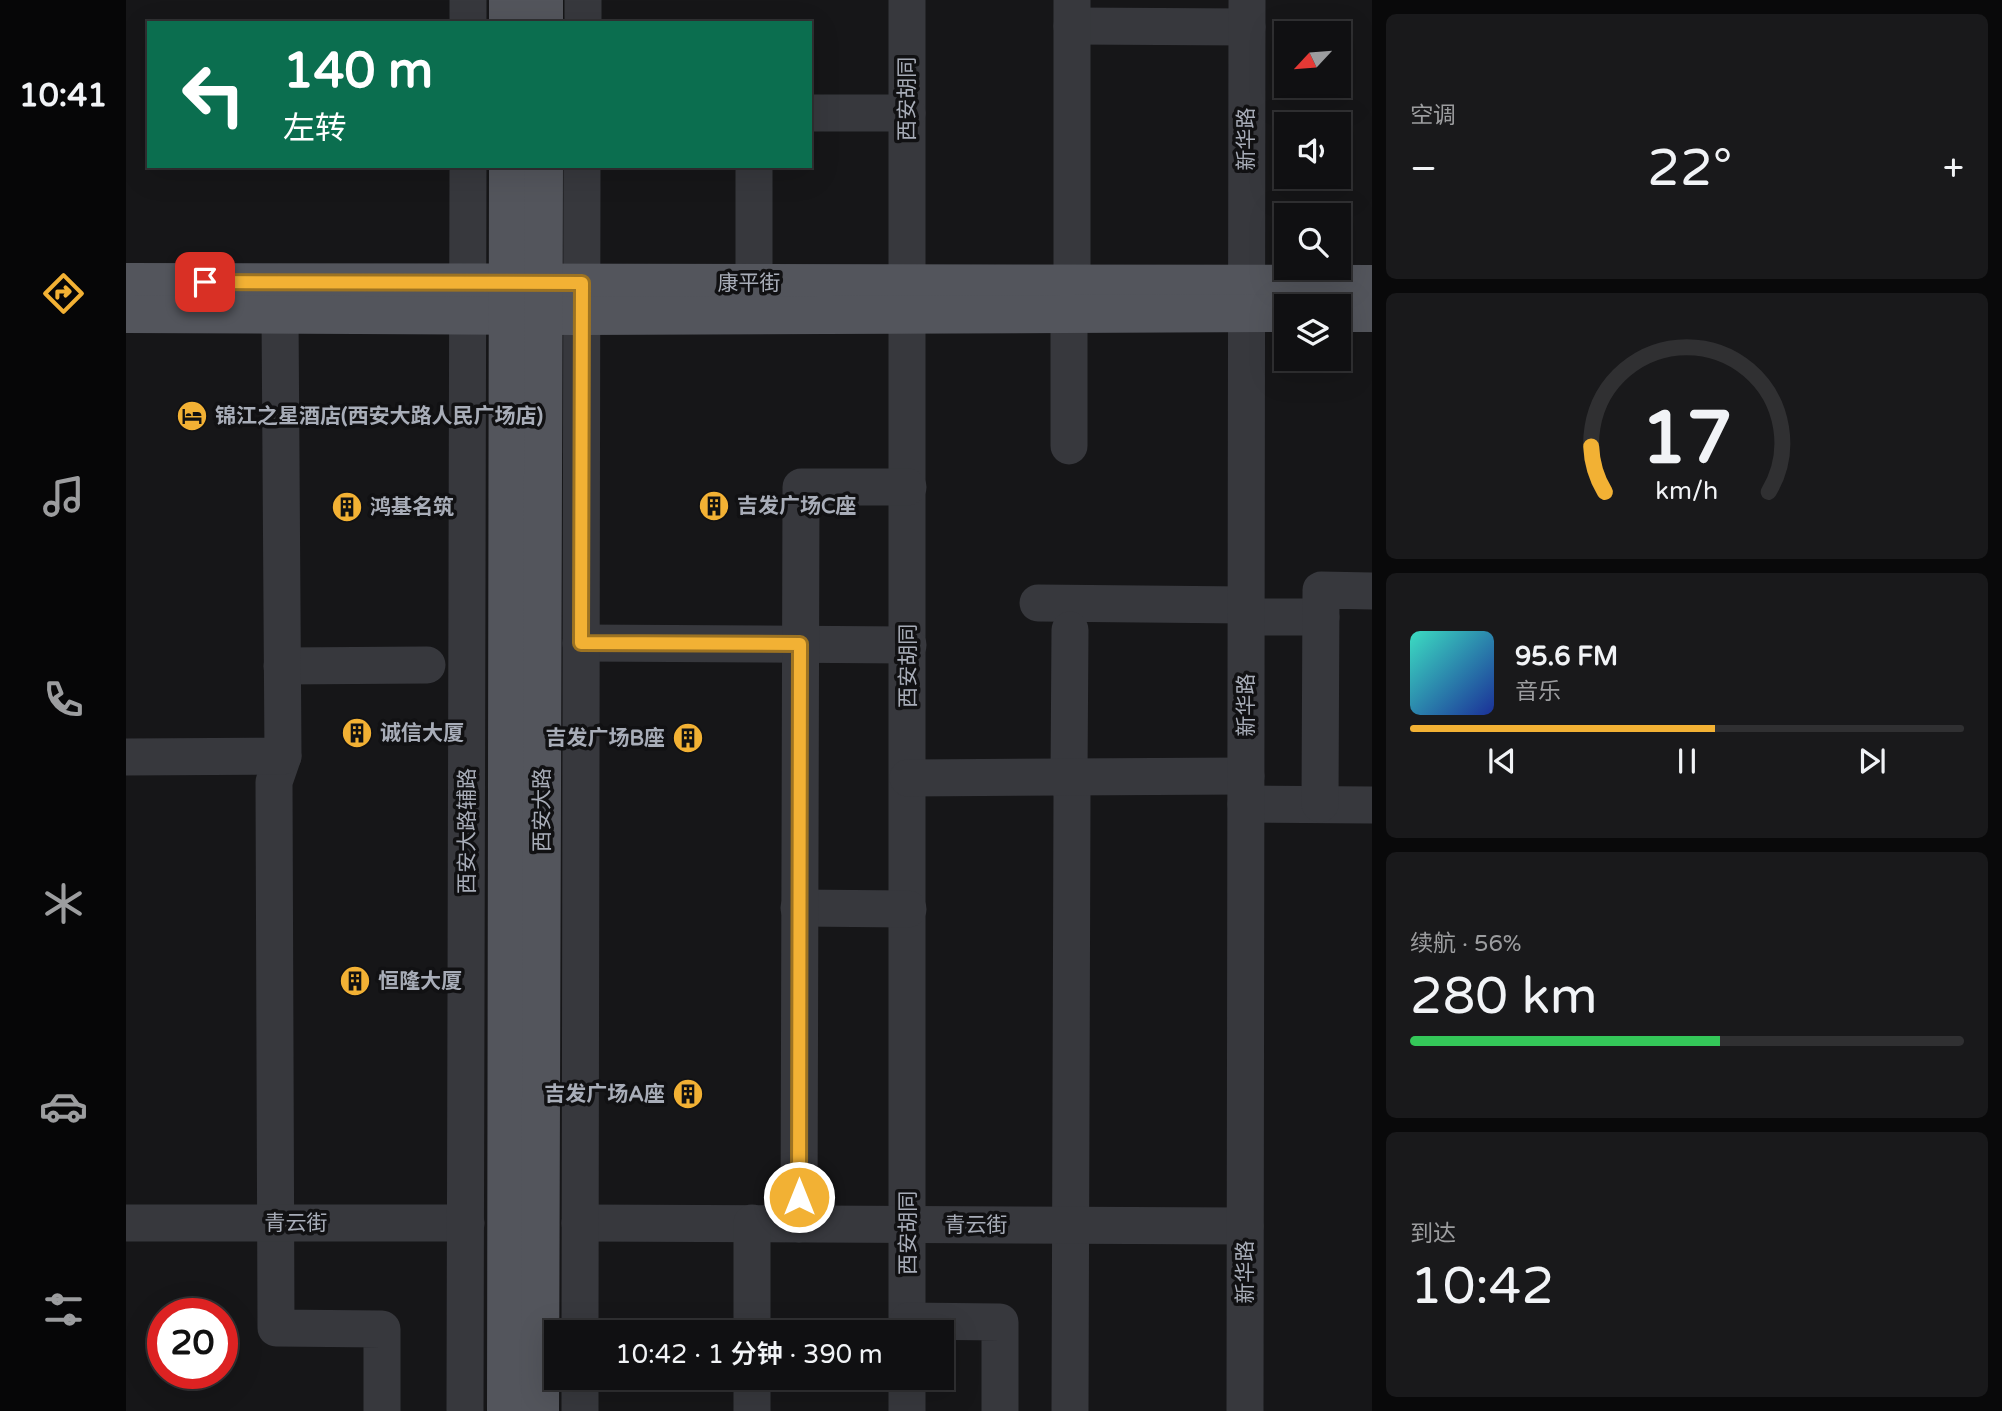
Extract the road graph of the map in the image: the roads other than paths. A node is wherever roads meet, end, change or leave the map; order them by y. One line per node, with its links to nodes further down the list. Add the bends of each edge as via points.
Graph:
1 (468, 0): 8 (street)
2 (508, 0): 9 (main road)
3 (544, 0): 10 (main road)
4 (583, 0): 11 (street)
5 (907, 0): 13 (street, 西安胡同)
6 (1072, 13): 7 (street); 27 (street)
7 (1247, 13): 22 (street, 新华路)
8 (468, 21)
9 (508, 21)
10 (544, 21)
11 (583, 21)
12 (812, 113): 13 (street)
13 (907, 113): 26 (street, 西安胡同)
14 (468, 168): 23 (street, 西安大路辅路)
15 (508, 168): 24 (main road, 西安大路)
16 (544, 168): 24 (main road, 西安大路)
17 (582, 168): 25 (street)
18 (754, 168): 20 (street)
19 (126, 282): 23 (main road, 康平街)
20 (754, 284): 25 (main road, 康平街); 26 (main road, 康平街)
21 (1372, 284): 22 (main road, 康平街)
22 (1246, 298): 27 (main road, 康平街); 28 (main road, 康平街); 37 (street, 新华路)
23 (468, 299): 24 (main road, 康平街); 32 (main road, 康平街); 56 (street, 西安大路辅路)
24 (526, 299): 25 (main road, 康平街); 72 (main road, 西安大路); 73 (main road, 西安大路)
25 (582, 299): 26 (main road, 康平街); 40 (street)
26 (908, 299): 27 (main road, 康平街); 34 (street, 西安胡同)
27 (1070, 299): 33 (street)
28 (1274, 308)
29 (1351, 313): 30 (main road)
30 (1372, 313)
31 (126, 314): 32 (main road, 康平街)
32 (280, 314): 44 (street)
33 (1069, 446)
34 (908, 487): 41 (street, via 801,487); 42 (street, 西安胡同)
35 (1372, 591): 38 (street, via 1321,590)
36 (1038, 603): 37 (street)
37 (1246, 611): 38 (street); 49 (street, 新华路)
38 (1321, 617): 50 (street)
39 (1070, 629): 47 (street)
40 (581, 643): 41 (street); 57 (street)
41 (800, 644): 42 (street); 52 (street)
42 (908, 645): 48 (street, 西安胡同)
43 (427, 665): 44 (street)
44 (282, 666): 45 (street)
45 (283, 756): 46 (street); 55 (street, via 274,782)
46 (126, 757)
47 (1069, 777): 48 (street); 49 (street); 61 (street)
48 (908, 778): 53 (street, 西安胡同)
49 (1246, 790): 50 (street); 62 (street, 新华路)
50 (1320, 804): 51 (street)
51 (1372, 805)
52 (799, 908): 53 (street); 59 (street)
53 (908, 909): 60 (street, 西安胡同)
54 (126, 1223): 55 (street, 青云街)
55 (277, 1223): 56 (street, 青云街); 70 (street, via 276,1328 382,1329)
56 (466, 1223): 71 (street, 西安大路辅路)
57 (580, 1223): 58 (street, 青云街); 63 (street)
58 (752, 1223): 59 (street, 青云街); 64 (street)
59 (799, 1224): 60 (street, 青云街)
60 (908, 1224): 61 (street, 青云街); 65 (street, 西安胡同)
61 (1071, 1225): 62 (street, 青云街); 78 (street)
62 (1245, 1226): 79 (street, 新华路)
63 (580, 1320)
64 (752, 1320)
65 (907, 1320)
66 (954, 1324): 77 (street, via 1000,1322)
67 (580, 1390): 74 (street)
68 (752, 1390): 75 (street)
69 (907, 1390): 76 (street)
70 (382, 1411)
71 (465, 1411)
72 (506, 1411)
73 (540, 1411)
74 (580, 1411)
75 (752, 1411)
76 (907, 1411)
77 (1000, 1411)
78 (1070, 1411)
79 (1245, 1411)

